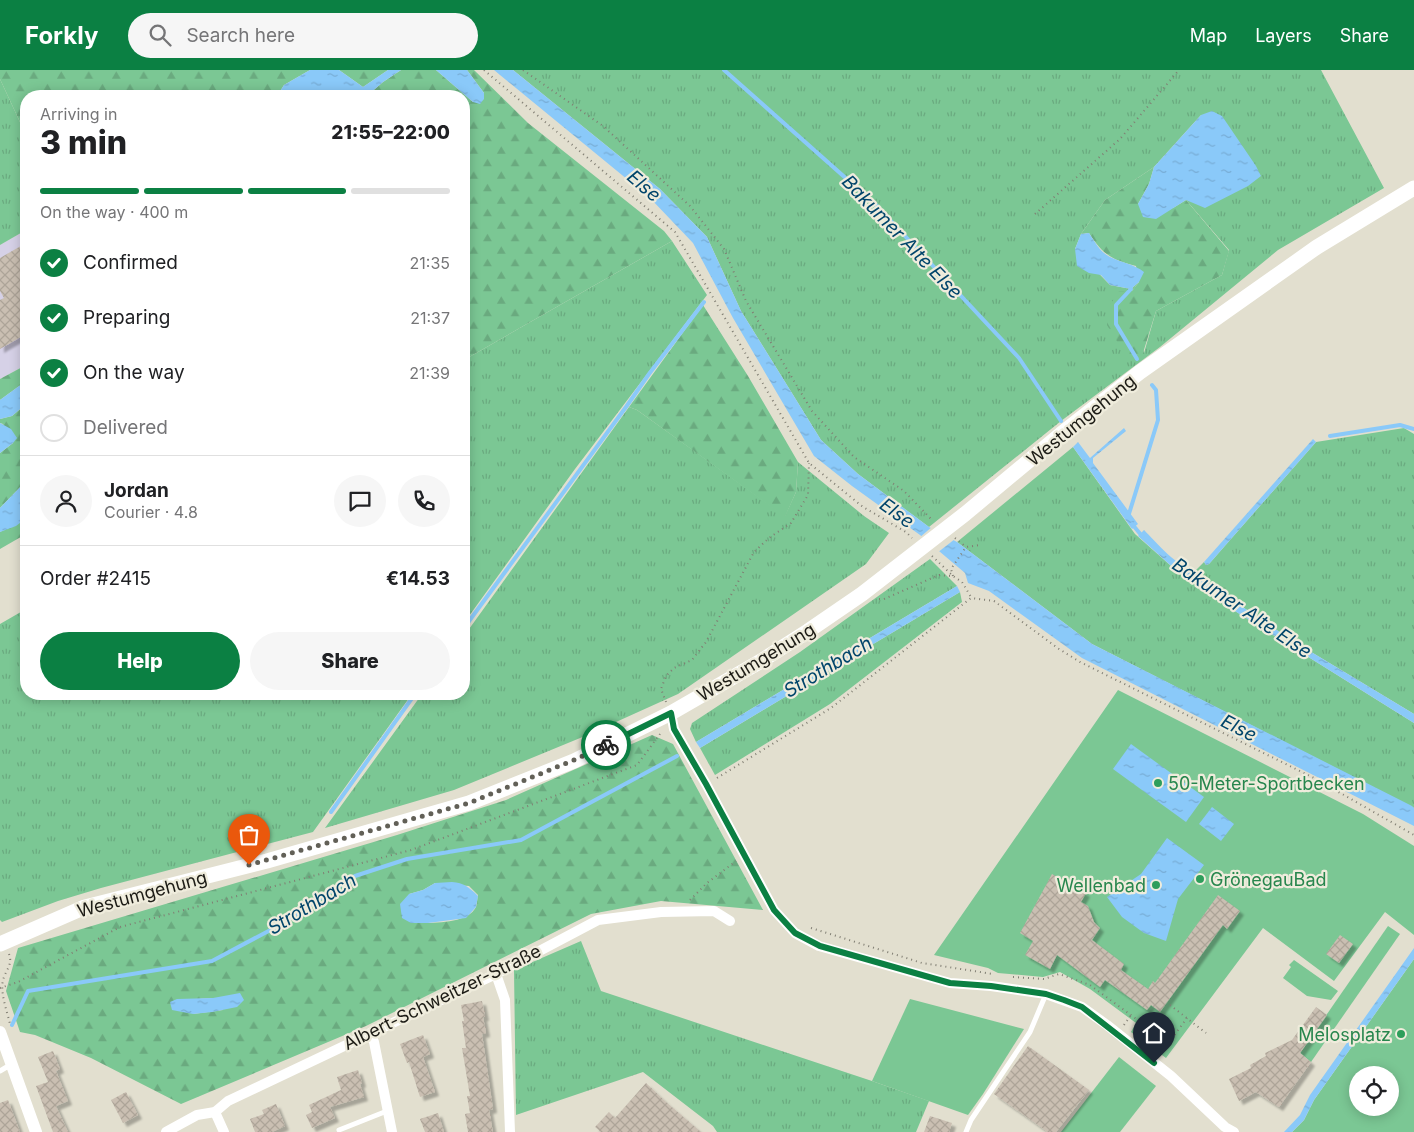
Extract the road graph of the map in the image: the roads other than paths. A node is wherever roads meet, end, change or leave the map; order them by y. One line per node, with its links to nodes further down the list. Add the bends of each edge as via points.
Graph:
1 (1414, 188): 2 (main road, Westumgehung, via 1317,247 1140,372 862,594 808,631)
2 (671, 713): 4 (main road, Westumgehung, via 574,760 469,803 267,861 85,907); 6 (street, via 674,729 774,910 795,933 820,946 950,983)
3 (730, 921): 5 (street, Albert-Schweitzer-Straße, via 714,911 661,912 598,920)
4 (2, 943)
5 (496, 974): 8 (street, Albert-Schweitzer-Straße); 17 (street, via 505,1000)
6 (1046, 994): 18 (lane, via 1030,1032); 19 (street, via 1082,1007)
7 (0, 1032): 9 (street)
8 (370, 1033): 10 (street); 11 (street, Albert-Schweitzer-Straße, via 228,1101)
9 (6, 1068): 13 (street)
10 (387, 1111): 12 (lane); 16 (street)
11 (215, 1112): 14 (street, Albert-Schweitzer-Straße, via 197,1115); 15 (street)
12 (339, 1130)
13 (36, 1132)
14 (166, 1132)
15 (224, 1132)
16 (392, 1132)
17 (510, 1132)
18 (966, 1132)
19 (1234, 1132)

